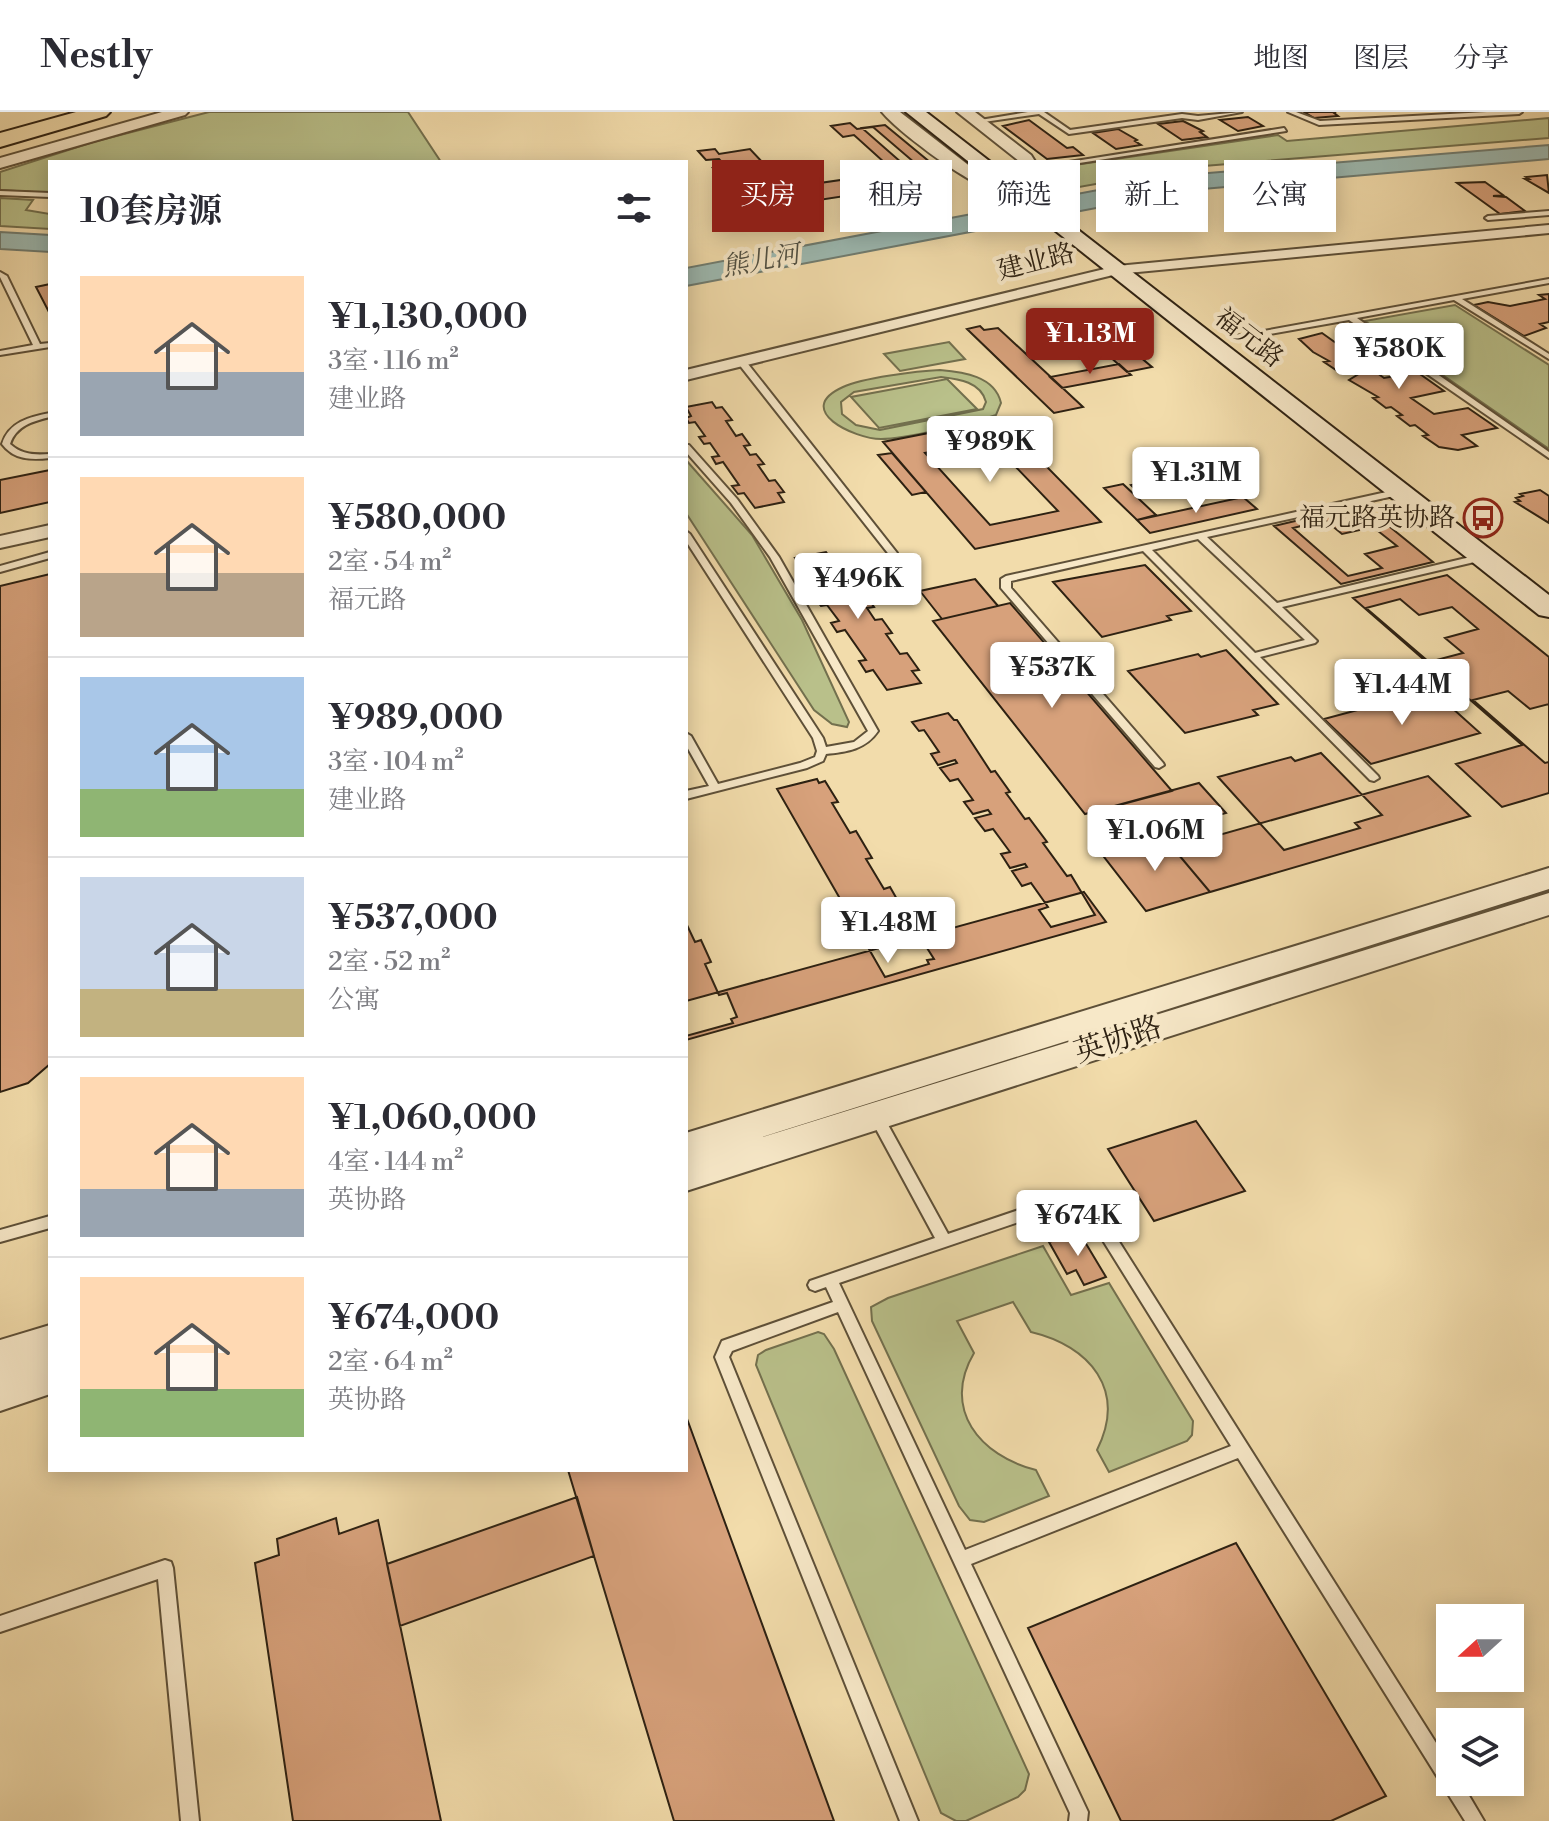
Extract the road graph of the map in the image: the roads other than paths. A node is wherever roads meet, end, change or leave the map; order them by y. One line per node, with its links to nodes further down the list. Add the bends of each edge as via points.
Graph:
1 (49, 112): 12 (highway)
2 (61, 112): 12 (highway)
3 (99, 112): 14 (highway)
4 (180, 112): 19 (street)
5 (890, 112): 20 (street)
6 (915, 112): 15 (main road, 福元路)
7 (940, 112): 16 (main road, 福元路)
8 (1239, 112): 11 (lane, via 1069,132 1040,112)
9 (1291, 112): 10 (lane, via 1319,123)
10 (1516, 112)
11 (971, 117): 17 (street)
12 (0, 127)
13 (1284, 130): 18 (lane)
14 (0, 140)
15 (976, 160)
16 (999, 160)
17 (1027, 160)
18 (1080, 161)
19 (0, 163)
20 (968, 173)
21 (0, 193): 22 (lane)
22 (48, 195)
23 (1549, 213): 24 (lane)
24 (1488, 218)
25 (1080, 223): 28 (main road, 福元路)
26 (1549, 229): 28 (street, 建业路)
27 (1080, 231): 29 (main road, 福元路)
28 (1143, 267): 29 (street, 建业路); 34 (main road, 福元路)
29 (1117, 270): 39 (street, 建业路); 46 (main road, 福元路)
30 (0, 274): 36 (lane)
31 (1549, 281): 32 (lane)
32 (1455, 298): 33 (lane); 38 (lane)
33 (1350, 317): 34 (lane); 44 (lane)
34 (1236, 338): 45 (main road, 福元路)
35 (48, 345): 36 (lane)
36 (38, 347): 37 (lane)
37 (0, 353)
38 (1549, 357)
39 (741, 361): 40 (street, 建业路); 52 (lane)
40 (688, 374)
41 (48, 416): 43 (lane, via 17,427 6,444 14,453)
42 (688, 449): 60 (lane, via 774,557 873,731 859,744)
43 (48, 456)
44 (1549, 456)
45 (1424, 481)
46 (1400, 492): 48 (lane); 54 (main road, 福元路)
47 (48, 531): 50 (street)
48 (1200, 536): 51 (lane); 56 (lane)
49 (688, 537): 60 (lane)
50 (0, 542)
51 (1145, 548): 58 (lane); 61 (lane, via 1006,579 1006,588)
52 (894, 555)
53 (48, 556): 55 (lane)
54 (1483, 557): 56 (lane); 57 (main road, 福元路)
55 (0, 569)
56 (1275, 606): 58 (lane, via 1312,641)
57 (1549, 609)
58 (1253, 656): 62 (lane)
59 (688, 740): 63 (lane)
60 (822, 751): 63 (lane, via 819,759 803,766)
61 (1159, 765)
62 (1374, 778)
63 (715, 788): 64 (lane)
64 (688, 795)
65 (1549, 878): 68 (street, 英协路)
66 (1549, 904): 67 (street, 英协路)
67 (876, 1116): 69 (street, 英协路); 72 (lane)
68 (688, 1146)
69 (688, 1175)
70 (48, 1223): 71 (lane)
71 (0, 1236)
72 (943, 1239): 73 (lane, via 822,1282); 78 (lane, via 1054,1204 1071,1202 1094,1214)
73 (841, 1305): 79 (lane); 84 (lane, via 727,1346 722,1357)
74 (48, 1344): 75 (street)
75 (0, 1358)
76 (48, 1377): 77 (street)
77 (0, 1392)
78 (1242, 1449): 79 (lane); 81 (lane)
79 (961, 1560): 85 (lane, via 1079,1812)
80 (0, 1624): 83 (lane, via 165,1568)
81 (1436, 1759)
82 (1459, 1796): 86 (lane)
83 (190, 1821)
84 (909, 1821)
85 (1078, 1821)
86 (1475, 1821)

